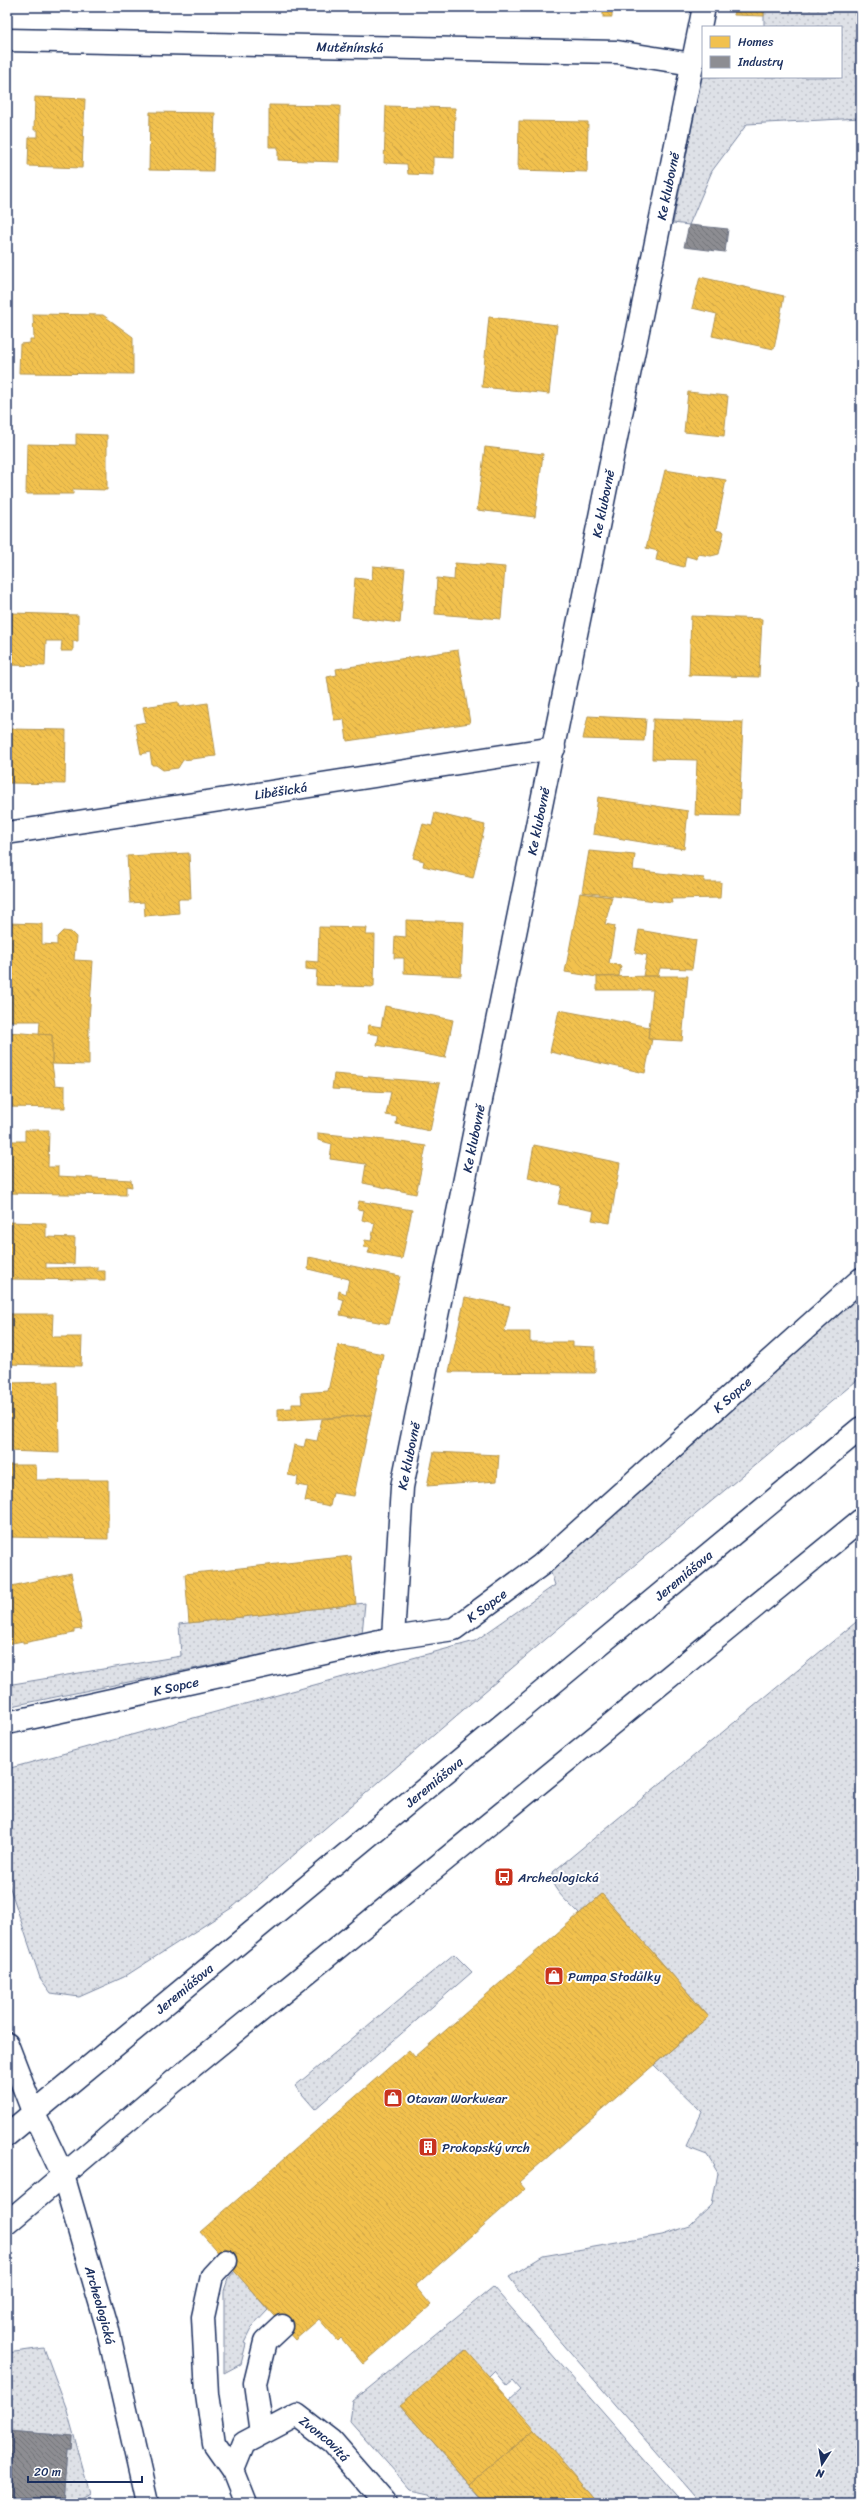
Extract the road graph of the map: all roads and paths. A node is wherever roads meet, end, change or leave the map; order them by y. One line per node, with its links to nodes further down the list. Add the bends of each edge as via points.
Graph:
1 (704, 7): 3 (street, Ke klubovně)
2 (7, 40): 3 (street, Mutěnínská, via 617,52)
3 (692, 64): 4 (street, Ke klubovně)
4 (554, 748): 5 (street, Liběšická); 9 (street, Ke klubovně, via 402,1487)
5 (7, 833)
6 (861, 1279): 9 (street, K Sopce, via 541,1565 454,1629)
7 (861, 1428): 12 (street, Jeremiášova)
8 (861, 1520): 14 (street)
9 (393, 1638): 10 (street, K Sopce)
10 (7, 1722)
11 (7, 2044): 12 (street, Archeologická)
12 (34, 2114): 13 (street, Jeremiášova); 14 (street, Archeologická)
13 (7, 2135)
14 (63, 2175): 15 (street); 20 (street, Archeologická, via 107,2326)
15 (7, 2223)
16 (226, 2261): 19 (street, via 212,2276 203,2317 207,2394 214,2443)
17 (282, 2326): 18 (street, via 265,2342 255,2383)
18 (262, 2434): 19 (street, Zvoncovitá, via 244,2443); 22 (street, Zvoncovitá, via 297,2415 332,2442)
19 (233, 2470): 21 (street)
20 (147, 2503)
21 (246, 2503)
22 (385, 2503)

